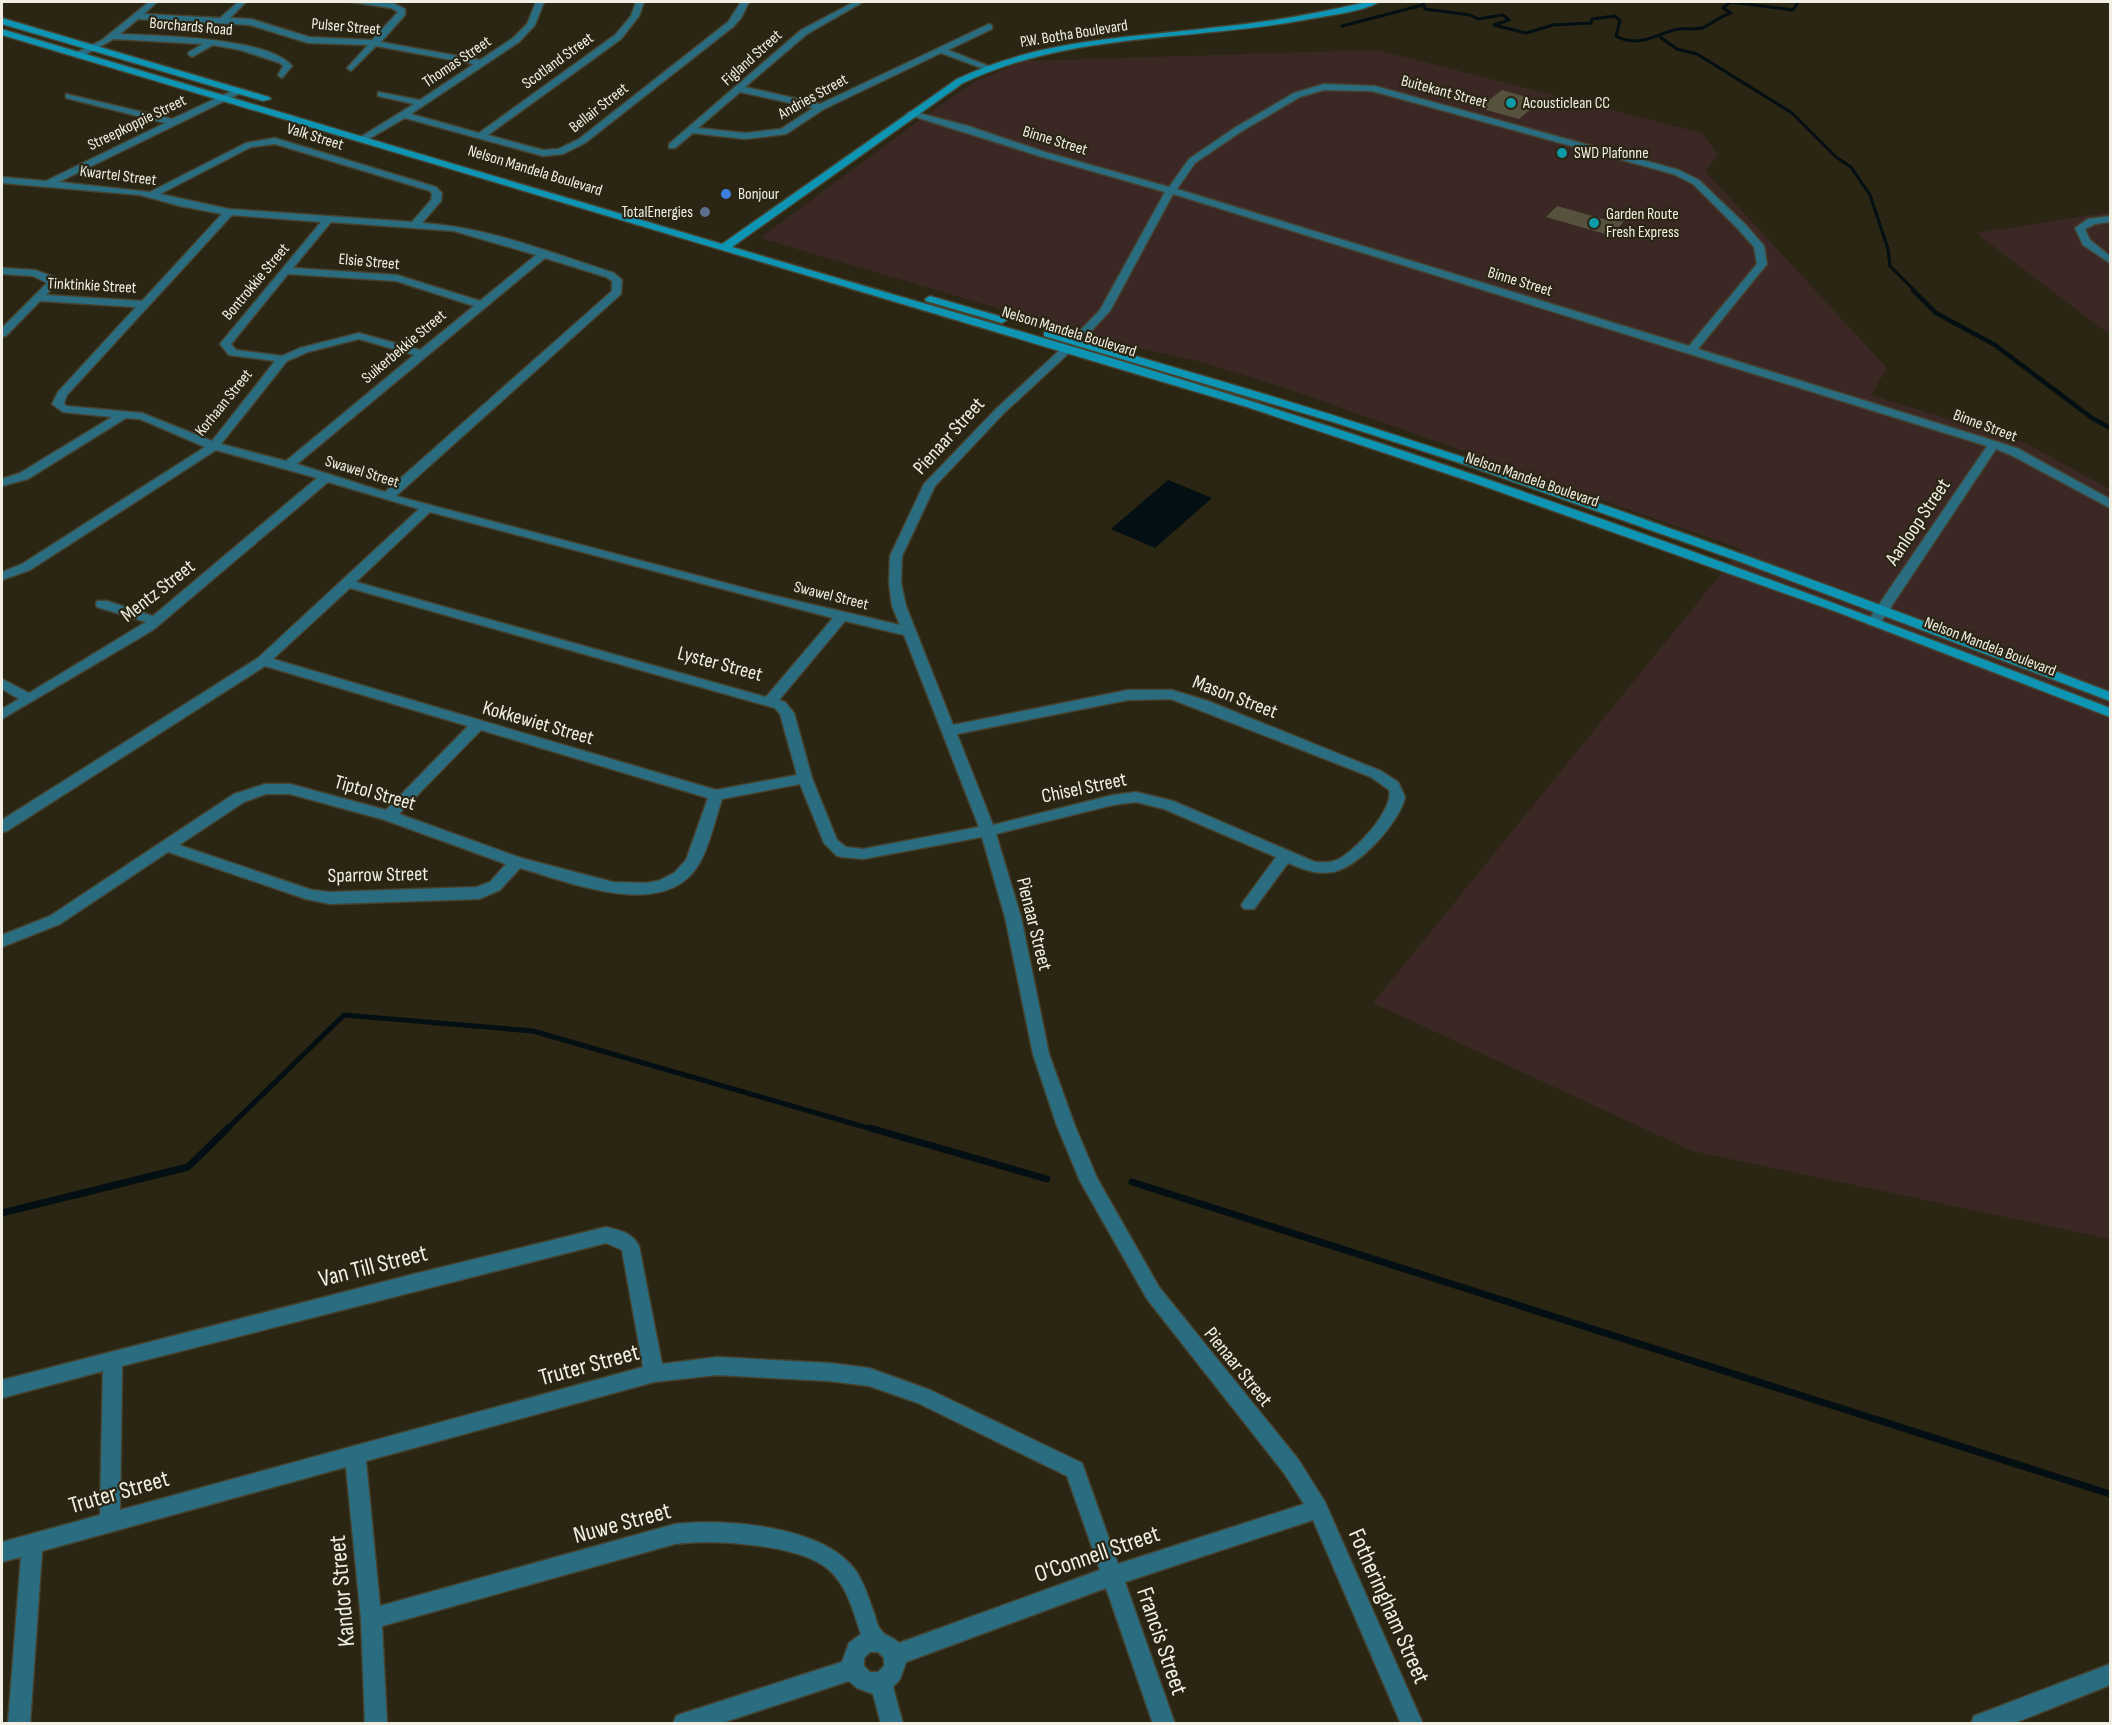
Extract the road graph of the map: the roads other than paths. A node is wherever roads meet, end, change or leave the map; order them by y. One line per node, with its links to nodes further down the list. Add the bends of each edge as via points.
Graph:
1 (153, 2): 9 (street)
2 (242, 2): 10 (street)
3 (355, 2): 16 (street, via 393,6 402,11)
4 (540, 2): 21 (street, Thomas Street, via 526,32)
5 (640, 2): 39 (street, Scotland Street, via 635,16 618,37)
6 (746, 2): 39 (street, Bellair Street, via 731,24 574,146 543,153)
7 (859, 2): 25 (street, Figland Street, via 804,32)
8 (1375, 2): 22 (street, P.W. Botha Boulevard, via 1280,23 1053,49)
9 (137, 16): 10 (street, Pulser Street); 14 (street)
10 (223, 20): 16 (street, Pulser Street, via 259,23 308,40)
11 (2, 21): 17 (street)
12 (989, 27): 18 (street, Andries Street)
13 (2, 32): 20 (street, Nelson Mandela Boulevard)
14 (111, 36): 15 (street, Borchards Road); 17 (street)
15 (213, 42): 19 (street); 24 (street, Borchards Road, via 283,61 288,66)
16 (373, 44): 21 (street, Pulser Street); 23 (street)
17 (94, 47): 20 (street); 26 (street)
18 (940, 50): 22 (street); 32 (street, Andries Street)
19 (192, 54)
20 (78, 55): 29 (street, Nelson Mandela Boulevard)
21 (482, 63): 31 (street, Thomas Street)
22 (987, 67): 33 (street, P.W. Botha Boulevard)
23 (351, 68)
24 (282, 75)
25 (740, 89): 32 (street); 37 (street, Figland Street)
26 (238, 91): 29 (street, Streepkoppie Street); 30 (street)
27 (381, 94): 31 (street)
28 (69, 96): 35 (street)
29 (224, 98): 35 (street, Streepkoppie Street); 40 (street, Nelson Mandela Boulevard)
30 (272, 101)
31 (422, 103): 34 (street, Thomas Street)
32 (821, 107): 37 (street, Andries Street, via 775,134 731,136)
33 (911, 114): 46 (street, Binne Street); 54 (street, P.W. Botha Boulevard)
34 (404, 115): 38 (street, Thomas Street); 39 (street, Bellair Street)
35 (172, 123): 45 (street, Streepkoppie Street)
36 (356, 126): 38 (street, Nelson Mandela Boulevard)
37 (692, 130): 41 (street, Figland Street)
38 (375, 132): 40 (street, Thomas Street); 42 (street, Nelson Mandela Boulevard)
39 (482, 135)
40 (364, 138): 44 (street, Nelson Mandela Boulevard)
41 (672, 146)
42 (512, 174): 44 (street); 48 (street, Nelson Mandela Boulevard)
43 (2, 180): 45 (street, Kwartel Street)
44 (502, 180): 49 (street, Nelson Mandela Boulevard)
45 (49, 183): 47 (street, Kwartel Street)
46 (1170, 190): 65 (street, Buitekant Street, via 1110,302); 66 (street, Binne Street); 66 (street, Buitekant Street, via 1192,161 1239,129 1297,95 1336,86 1372,88 1660,166 1703,188 1759,246 1761,256 1762,264 1755,275)
47 (153, 194): 50 (street, Kwartel Street); 53 (street, Valk Street, via 249,145 275,141 434,189 436,201)
48 (601, 201): 49 (street); 54 (street, Nelson Mandela Boulevard)
49 (591, 208): 54 (street, Nelson Mandela Boulevard)
50 (229, 212): 51 (street, Kwartel Street); 62 (street, Swawel Street)
51 (328, 219): 53 (street, Kwartel Street); 58 (street, Bontrokkie Street)
52 (2110, 219): 56 (street, via 2085,225 2080,234)
53 (416, 223): 55 (street, Kwartel Street, via 468,230)
54 (728, 245): 59 (street, Nelson Mandela Boulevard); 60 (street, Nelson Mandela Boulevard)
55 (542, 255): 63 (street, Suikerbekkie Street); 75 (street, Kwartel Street, via 610,275 617,280 617,292)
56 (2110, 260)
57 (2, 271): 61 (street, via 35,273 50,279 52,284)
58 (286, 271): 63 (street, Elsie Street, via 397,278); 68 (street, Bontrokkie Street, via 225,344 233,353)
59 (896, 289): 60 (street); 65 (street, Nelson Mandela Boulevard)
60 (885, 296): 65 (street, Nelson Mandela Boulevard)
61 (38, 298): 62 (street, Tinktinkie Street); 64 (street)
62 (144, 304): 69 (street, Swawel Street, via 62,394 58,404 66,410)
63 (481, 305): 67 (street, Suikerbekkie Street)
64 (2, 334)
65 (1070, 346): 81 (street, Nelson Mandela Boulevard, via 1195,375 1381,434); 84 (street, Nelson Mandela Boulevard, via 1479,480); 85 (street, Pienaar Street, via 930,484 896,556 899,606)
66 (1691, 350): 70 (street, Binne Street)
67 (421, 354): 68 (street, via 359,336); 72 (street, Suikerbekkie Street)
68 (283, 359): 71 (street, Korhaan Street)
69 (125, 414): 71 (street, Swawel Street, via 150,418); 74 (street, via 24,476)
70 (1994, 444): 76 (street, Binne Street); 81 (street, Aanloop Street)
71 (214, 447): 72 (street, Swawel Street); 78 (street, Korhaan Street, via 26,567)
72 (288, 465): 73 (street, Swawel Street)
73 (325, 478): 75 (street, Swawel Street); 83 (street, Mentz Street)
74 (2, 483)
75 (387, 497): 77 (street, Swawel Street)
76 (2110, 504)
77 (428, 508): 79 (street); 82 (street, Swawel Street)
78 (2, 576)
79 (347, 583): 86 (street); 90 (street, Lyster Street)
80 (102, 604): 83 (street)
81 (1882, 609): 84 (street, Aanloop Street); 88 (street, Nelson Mandela Boulevard)
82 (842, 616): 85 (street, Swawel Street); 90 (street)
83 (156, 621): 89 (street, Mentz Street)
84 (1874, 621): 91 (street, Nelson Mandela Boulevard)
85 (910, 632): 94 (street, Pienaar Street)
86 (263, 662): 93 (street, Kokkewiet Street); 98 (street)
87 (2, 683): 89 (street)
88 (2110, 697)
89 (29, 699): 92 (street, Mentz Street)
90 (771, 700): 95 (street, Lyster Street, via 787,713)
91 (2110, 713)
92 (2, 715)
93 (477, 726): 96 (street, Kokkewiet Street); 97 (street)
94 (949, 731): 99 (street, Pienaar Street); 103 (street, Mason Street, via 1128,695 1172,694 1203,704 1376,774 1395,788 1399,799 1395,810 1351,859)
95 (806, 778): 96 (street, Kokkewiet Street); 99 (street, Lyster Street, via 831,843 848,854)
96 (716, 795): 102 (street, Tiptol Street, via 693,862 670,882 645,889 613,888)
97 (389, 816): 100 (street, Tiptol Street, via 290,789 273,788 239,798); 102 (street, Tiptol Street)
98 (2, 827)
99 (988, 831): 101 (street, Chisel Street, via 1136,797 1168,805); 110 (street, Pienaar Street, via 1014,917 1041,1054 1089,1181 1153,1293 1291,1466)
100 (165, 846): 102 (street, Sparrow Street, via 330,898 479,893 495,886); 105 (street, Tiptol Street, via 55,920)
101 (1286, 856): 103 (street, Chisel Street, via 1313,867); 104 (street)
102 (517, 862)
103 (1339, 866)
104 (1250, 905)
105 (4, 937)
106 (113, 1361): 107 (street, Van Till Street, via 606,1235 623,1239 630,1246); 108 (street, Van Till Street); 111 (street)
107 (654, 1373): 109 (street, Truter Street); 114 (street, Truter Street, via 717,1366 829,1372 869,1377 923,1396 1075,1470)
108 (2, 1389)
109 (355, 1454): 111 (street, Truter Street); 115 (street, Kandor Street)
110 (1318, 1509): 114 (street, O'Connell Street); 126 (street, Fotheringham Street)
111 (110, 1520): 112 (street, Truter Street)
112 (32, 1543): 113 (street, Truter Street); 121 (street)
113 (2, 1551)
114 (1112, 1576): 117 (street, O'Connell Street); 125 (street, Francis Street)
115 (371, 1619): 116 (street, Nuwe Street, via 691,1532 792,1541 820,1551 849,1578); 122 (street, Kandor Street)
116 (874, 1641): 117 (street, via 887,1644); 118 (street, via 860,1648)
117 (895, 1655): 120 (street, via 893,1671)
118 (854, 1669): 120 (street, via 862,1680); 123 (street)
119 (2110, 1675): 127 (street)
120 (882, 1682): 124 (street)
121 (14, 1722)
122 (376, 1724)
123 (684, 1724)
124 (892, 1724)
125 (1164, 1724)
126 (1412, 1724)
127 (1982, 1724)

